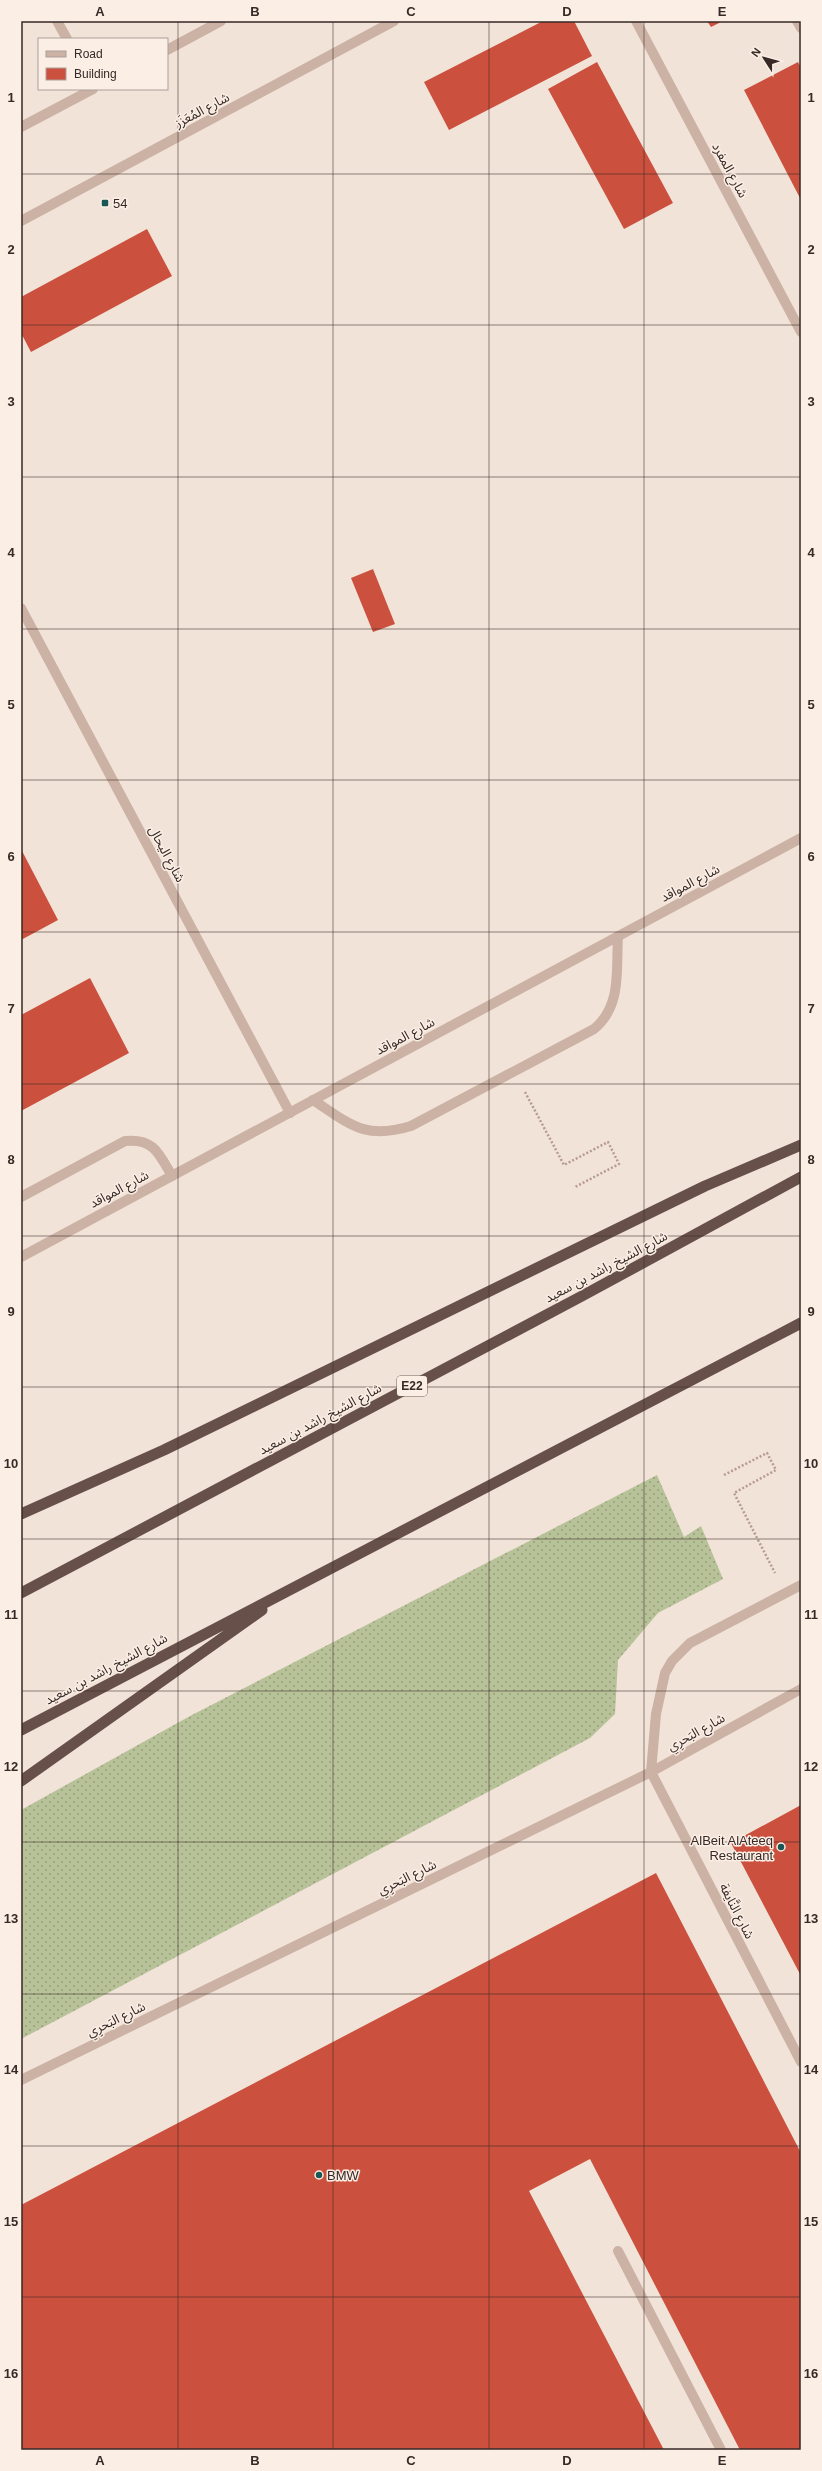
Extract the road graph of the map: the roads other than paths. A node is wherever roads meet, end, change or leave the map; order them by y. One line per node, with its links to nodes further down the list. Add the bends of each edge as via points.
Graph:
1 (57, 21): 7 (street)
2 (221, 21): 8 (street)
3 (394, 21): 11 (street, شارع المُعَزَز)
4 (636, 21): 12 (street, شارع المفرد)
5 (797, 21): 6 (street)
6 (801, 28)
7 (66, 38)
8 (168, 49)
9 (91, 90): 10 (street)
10 (21, 127)
11 (21, 221)
12 (797, 316): 13 (street, شارع المفرد)
13 (801, 332)
14 (21, 608): 18 (street, شارع اليحال)
15 (801, 838): 16 (street, شارع المواقد)
16 (618, 936): 17 (street, شارع المواقد); 17 (street, via 612,1007 605,1020 594,1029 411,1126 390,1132 368,1132 347,1123)
17 (313, 1100): 18 (street, شارع المواقد)
18 (290, 1113): 20 (street, شارع المواقد)
19 (801, 1145): 25 (highway, via 705,1186 171,1446)
20 (172, 1176): 22 (street, via 150,1144 138,1140 125,1141); 23 (street, شارع المواقد)
21 (801, 1177): 28 (highway, شارع الشيخ راشد بن سعيد / E22)
22 (21, 1197)
23 (21, 1257)
24 (801, 1324): 27 (highway, شارع الشيخ راشد بن سعيد)
25 (21, 1514)
26 (801, 1584): 31 (street, via 690,1643 672,1662 665,1673 656,1714)
27 (298, 1585): 30 (highway, شارع الشيخ راشد بن سعيد); 32 (highway)
28 (21, 1593)
29 (801, 1689): 31 (street, شارع البَحرِي)
30 (21, 1730)
31 (651, 1772): 33 (street, شارع النَّايفة); 34 (street, شارع البَحرِي)
32 (21, 1781)
33 (801, 2062)
34 (21, 2080)
35 (618, 2251): 36 (street)
36 (722, 2450)

